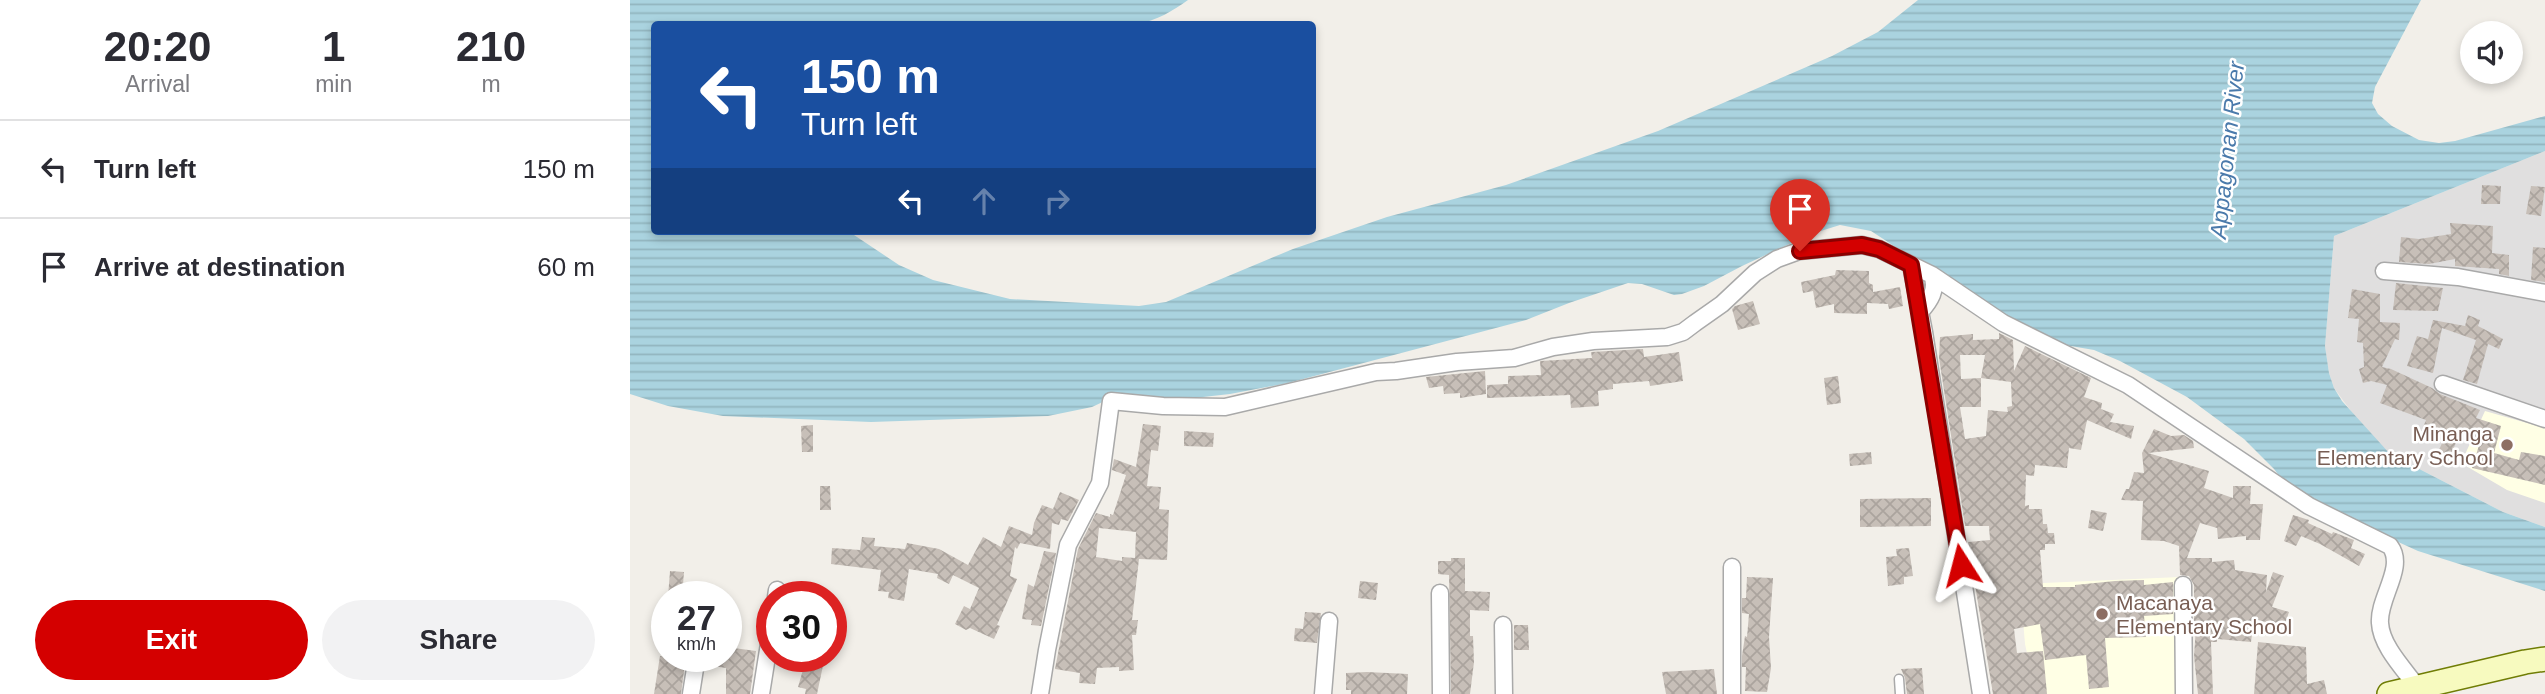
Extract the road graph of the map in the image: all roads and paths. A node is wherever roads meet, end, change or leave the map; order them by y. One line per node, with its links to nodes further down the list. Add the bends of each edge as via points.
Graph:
1 (1911, 265): 3 (street); 5 (street); 20 (street, via 1862,245 1800,251 1755,273 1722,304 1683,332 1667,337 1593,341 1493,361 1376,372 1225,407 1111,401 1100,483 1068,545)
2 (2384, 271): 4 (street, via 2471,279)
3 (1932, 275): 5 (street, via 1934,289); 17 (street, via 2003,323 2127,385 2309,506 2390,546 2396,561 2381,609 2381,632)
4 (2545, 293)
5 (1920, 312): 26 (street)
6 (2443, 384): 7 (street)
7 (2545, 419)
8 (1732, 567): 24 (street)
9 (2183, 585): 27 (street)
10 (1440, 593): 22 (street)
11 (1329, 621): 21 (street)
12 (1503, 625): 23 (street)
13 (2545, 659): 17 (street)
14 (694, 672): 18 (street)
15 (765, 672): 19 (street)
16 (1899, 679): 25 (lane)
17 (2418, 688): 28 (street)
18 (691, 694)
19 (761, 694)
20 (1040, 694)
21 (1323, 694)
22 (1441, 694)
23 (1504, 694)
24 (1732, 694)
25 (1900, 694)
26 (1981, 694)
27 (2184, 694)
28 (2389, 694)

